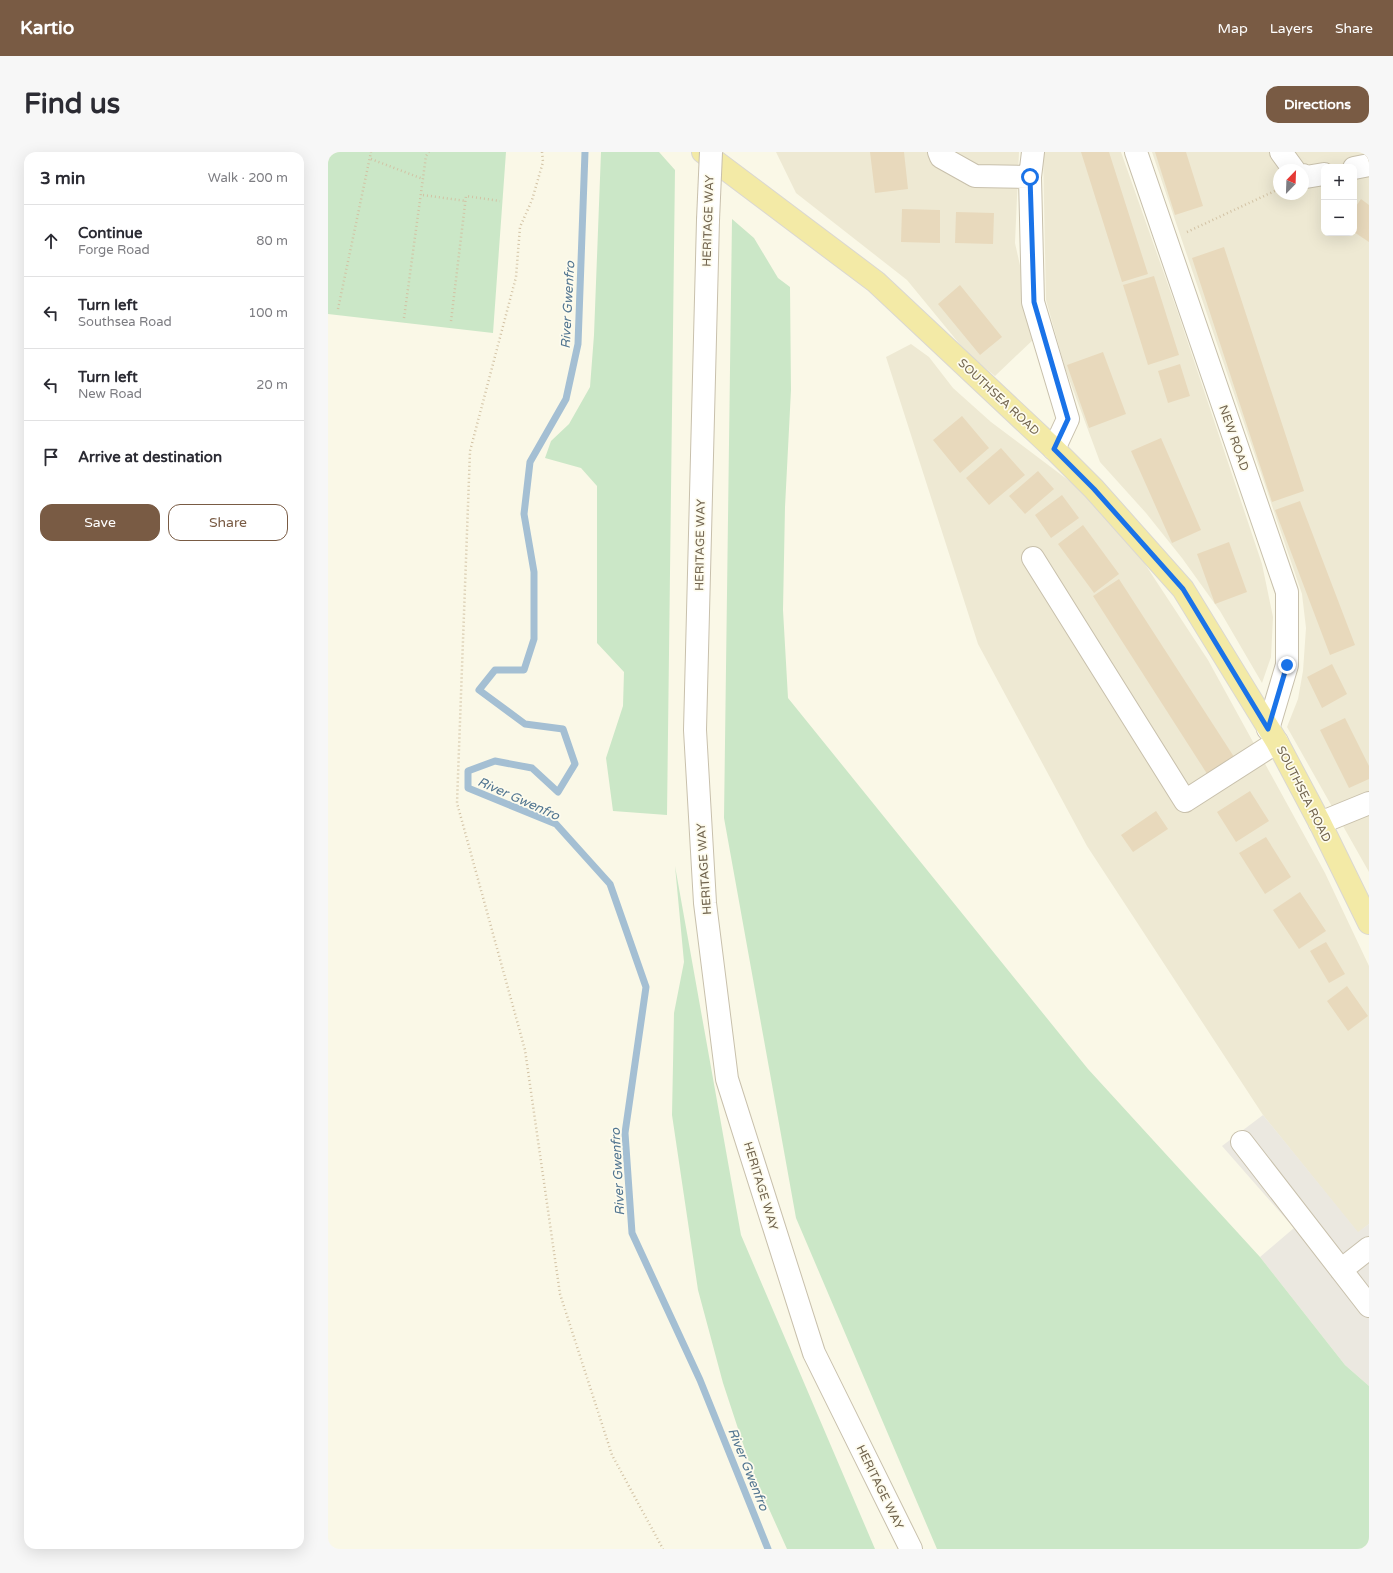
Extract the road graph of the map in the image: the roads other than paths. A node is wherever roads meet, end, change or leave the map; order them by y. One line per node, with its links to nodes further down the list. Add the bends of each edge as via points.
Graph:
1 (703, 152): 13 (main road, SOUTHSEA ROAD, via 876,282)
2 (711, 152): 23 (street, HERITAGE WAY, bridge, via 695,730 705,903 727,1079 814,1353)
3 (939, 152): 12 (street, via 940,157 975,176)
4 (1033, 152): 12 (street)
5 (1136, 152): 15 (street, NEW ROAD, via 1287,592 1287,665)
6 (1281, 152): 7 (street)
7 (1290, 164)
8 (1369, 165): 9 (street)
9 (1357, 167)
10 (1321, 174): 11 (street)
11 (1309, 176)
12 (1030, 177): 13 (street, via 1034,302 1068,419)
13 (1054, 449): 15 (main road, SOUTHSEA ROAD, via 1094,489 1183,589)
14 (1033, 558): 15 (street, via 1185,801)
15 (1273, 735): 17 (main road, SOUTHSEA ROAD)
16 (1369, 803): 17 (street)
17 (1320, 823): 18 (main road, SOUTHSEA ROAD)
18 (1369, 923)
19 (1242, 1142): 21 (street)
20 (1369, 1248): 21 (street)
21 (1341, 1270): 22 (street)
22 (1369, 1306)
23 (911, 1549)

